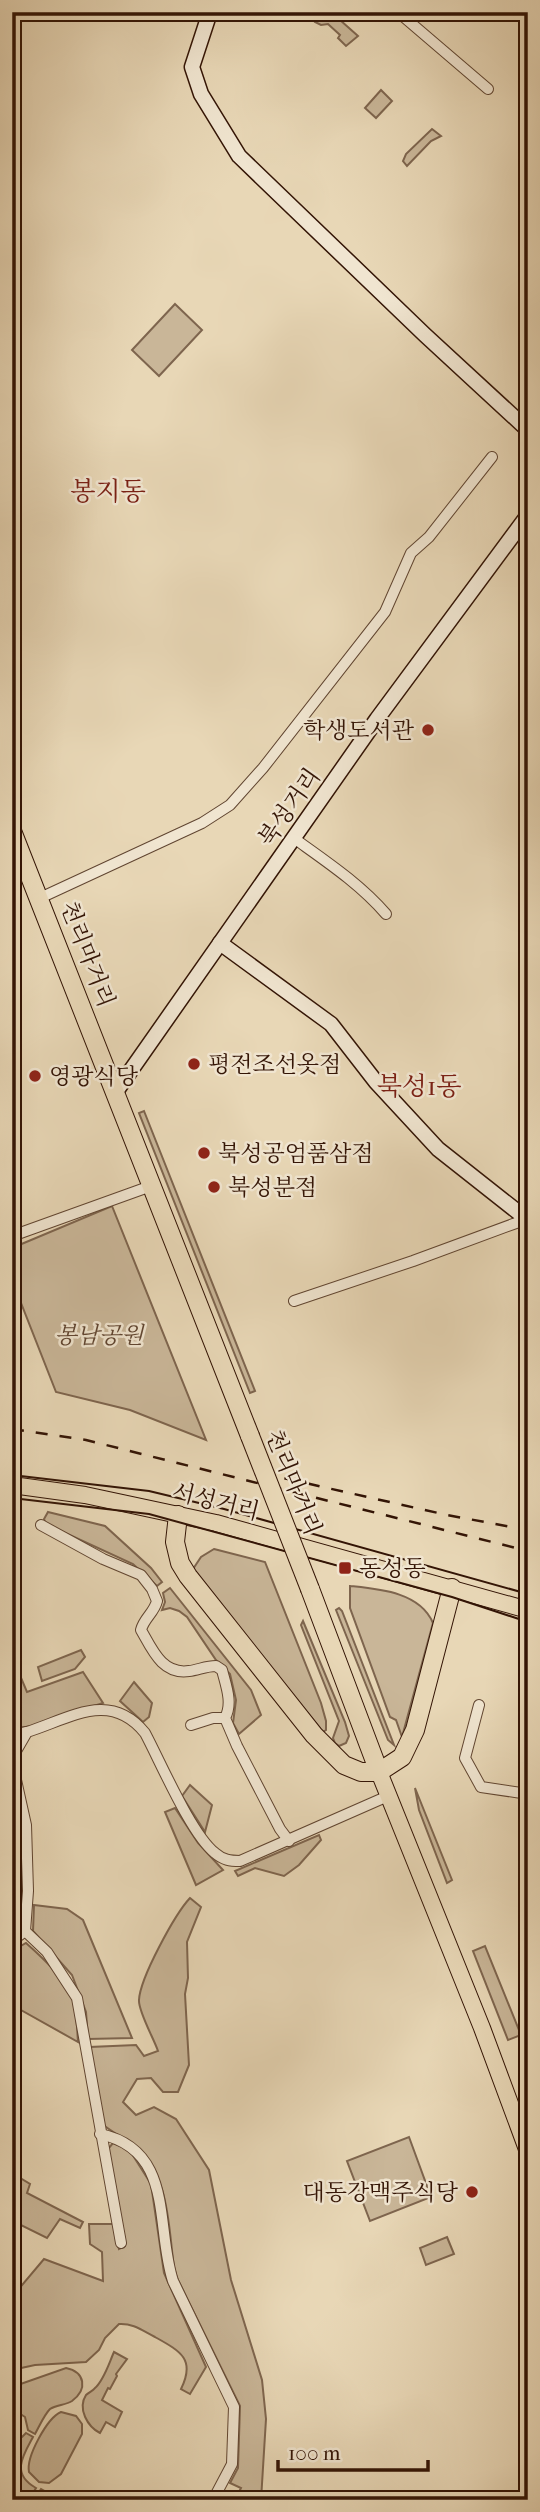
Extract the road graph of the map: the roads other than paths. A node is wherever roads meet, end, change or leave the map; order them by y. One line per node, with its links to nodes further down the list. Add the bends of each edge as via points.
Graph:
1 (210, 12): 4 (street, via 192,67 201,94 239,156)
2 (398, 12): 3 (street)
3 (488, 89)
4 (528, 430)
5 (492, 457): 9 (street, via 411,553 385,612 230,805 202,823)
6 (528, 515): 8 (street, 북성거리)
7 (12, 831): 9 (highway, 천리마거리)
8 (295, 839): 10 (street, via 347,876); 11 (street, 북성거리)
9 (40, 898): 12 (highway, 천리마거리)
10 (386, 914)
11 (220, 943): 12 (street, 북성거리); 14 (street, via 331,1024 376,1082 438,1149)
12 (115, 1093): 13 (highway, 천리마거리)
13 (151, 1186): 15 (street); 28 (highway, 천리마거리, bridge)
14 (526, 1219): 16 (street)
15 (12, 1236)
16 (294, 1301)
17 (12, 1485): 18 (main road, 서성거리)
18 (178, 1515): 20 (main road, 서성거리); 28 (highway, via 177,1552 196,1588 314,1735 344,1765 361,1772)
19 (41, 1525): 23 (street, via 141,1575 157,1601 141,1630 148,1642 172,1671 216,1665 222,1670 229,1702)
20 (452, 1588): 21 (main road, 서성거리); 28 (highway, via 415,1730 402,1757)
21 (528, 1610)
22 (479, 1705): 29 (street, via 465,1758 481,1787)
23 (225, 1718): 24 (street); 31 (street)
24 (191, 1725)
25 (27, 1732): 26 (street); 27 (street); 31 (street, via 100,1708 117,1710 133,1718 145,1733 200,1838 215,1853 228,1861 240,1861)
26 (12, 1735)
27 (12, 1760): 32 (street, via 26,1825)
28 (379, 1772): 30 (main road, 천리마거리)
29 (528, 1793)
30 (388, 1796): 31 (street); 35 (main road, 천리마거리)
31 (289, 1841)
32 (25, 1931): 33 (street); 34 (street, via 47,1952 77,1998)
33 (12, 1941)
34 (100, 2134): 36 (street); 37 (street, via 115,2137 135,2150 151,2171 160,2196 173,2281 234,2407 232,2464)
35 (528, 2151)
36 (121, 2244)
37 (213, 2500)

